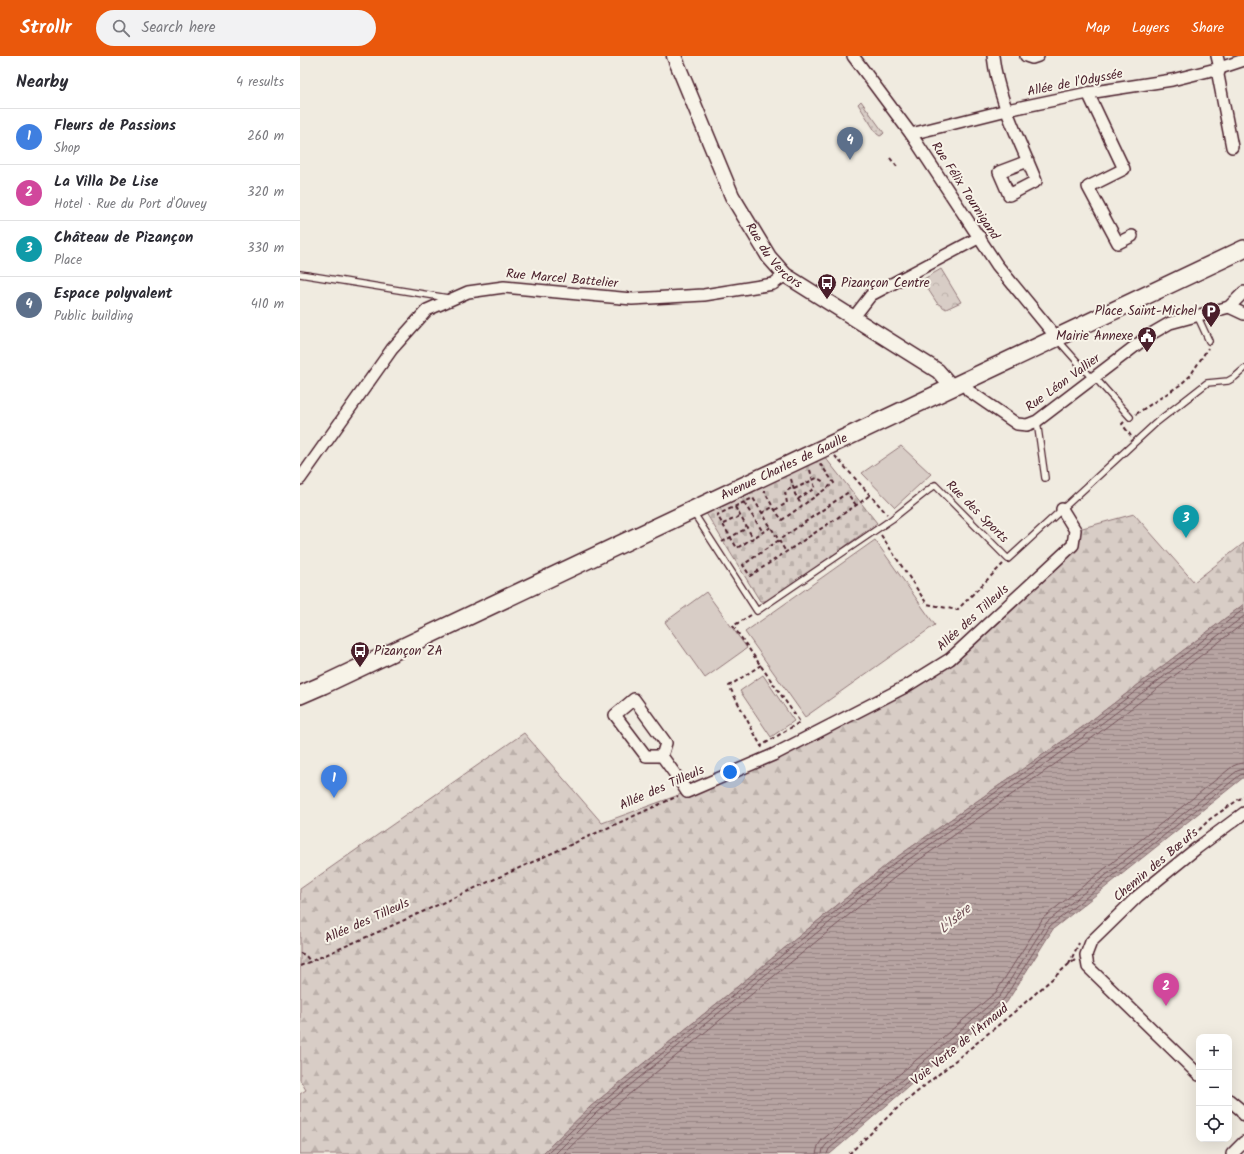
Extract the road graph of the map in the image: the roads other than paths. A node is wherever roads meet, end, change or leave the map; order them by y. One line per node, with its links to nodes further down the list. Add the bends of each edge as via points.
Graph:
1 (674, 56): 18 (street, Rue du Vercors, via 732,196 769,257)
2 (853, 56): 11 (street, Rue Félix Tournigand)
3 (993, 56): 10 (street, via 994,68)
4 (1026, 56): 5 (street)
5 (1038, 56)
6 (1216, 56): 8 (street)
7 (1244, 60): 8 (street, Allée de l'Odyssée)
8 (1220, 68): 9 (street, Allée de l'Odyssée, via 1172,80); 12 (street, via 1218,75)
9 (1088, 93): 10 (street, Allée de l'Odyssée); 14 (street, via 1124,169 1088,187 1118,243)
10 (1007, 110): 11 (street, Allée de l'Odyssée); 13 (street)
11 (911, 134): 15 (street, Rue Félix Tournigand)
12 (1232, 147)
13 (1028, 161)
14 (1132, 236)
15 (980, 237): 24 (street, via 871,294); 25 (street, Rue Félix Tournigand, via 997,265)
16 (1244, 249): 25 (main road, Avenue Charles de Gaulle)
17 (300, 274): 20 (lane)
18 (786, 275): 20 (street, Rue Marcel Battelier, via 773,284 704,295 632,299 504,287 468,292); 24 (street, Rue du Vercors)
19 (1244, 292): 21 (street)
20 (453, 299): 33 (street, Rue Marcel Battelier, via 427,310 392,349)
21 (1229, 307): 22 (street); 23 (street, Rue Léon Vallier)
22 (1244, 314)
23 (1197, 315): 26 (lane); 28 (street, Rue Léon Vallier, via 1170,323 1151,334)
24 (854, 317): 29 (street, Rue du Vercors)
25 (1057, 338): 28 (lane); 29 (main road, Avenue Charles de Gaulle)
26 (1209, 341)
27 (1244, 369): 34 (lane, Rue des Sports, via 1228,381 1207,383 1156,422)
28 (1094, 378): 30 (lane); 31 (street, Rue Léon Vallier)
29 (958, 385): 31 (street, Rue Léon Vallier, via 1017,424 1027,425); 35 (main road, Avenue Charles de Gaulle)
30 (1130, 418)
31 (1037, 421): 32 (lane)
32 (1045, 478)
33 (300, 479)
34 (1062, 509): 35 (lane, Rue des Sports, via 1008,559 935,485 878,529 757,611); 39 (street, Allée des Tilleuls, via 1075,530 1073,545 950,659 905,687 768,757 687,792)
35 (692, 511): 36 (main road, Avenue Charles de Gaulle)
36 (324, 685): 37 (main road, Avenue Charles de Gaulle); 38 (main road, Avenue Charles de Gaulle)
37 (300, 695)
38 (300, 700)
39 (662, 756): 39 (street, via 666,743 634,699 615,715 646,756)
40 (1244, 813): 41 (street, Chemin des Bœufs, via 1138,896 1091,942 1086,955 1088,967)
41 (1196, 1072)
42 (1232, 1102): 43 (street)
43 (1244, 1115)
44 (1244, 1142): 45 (street)
45 (1232, 1154)

